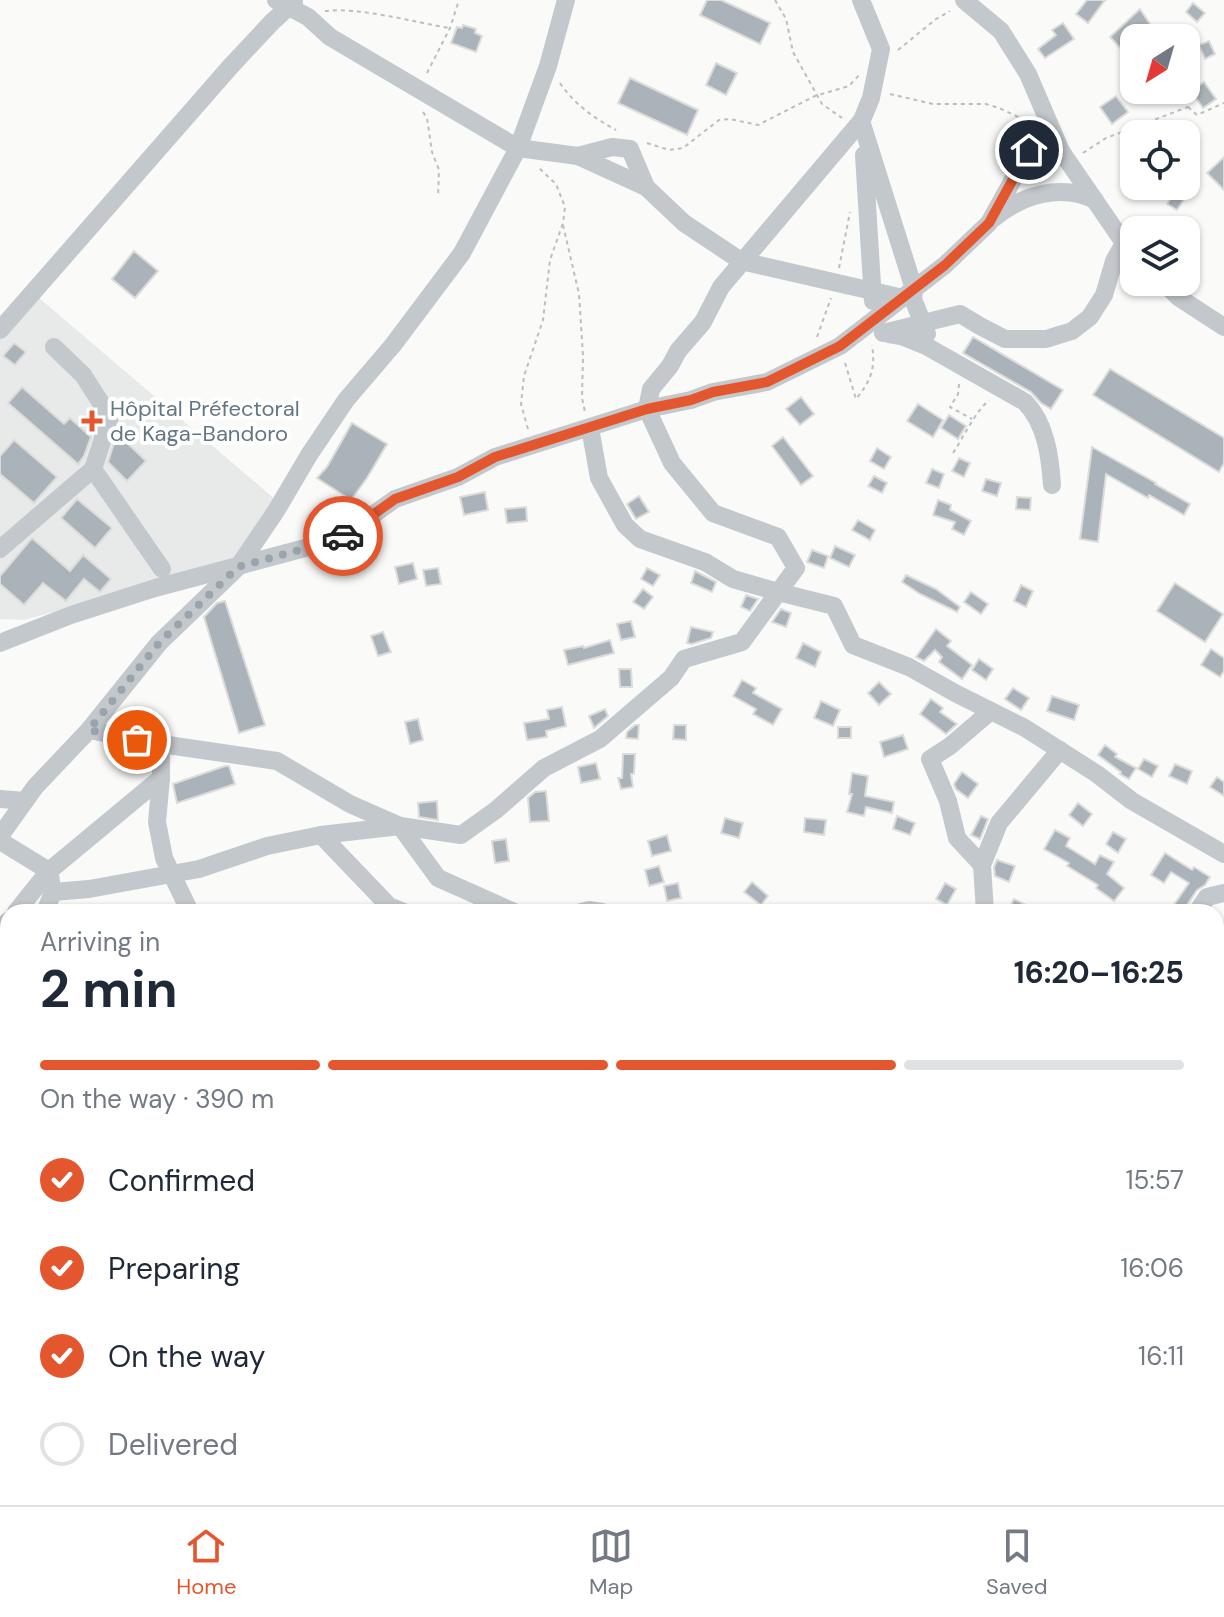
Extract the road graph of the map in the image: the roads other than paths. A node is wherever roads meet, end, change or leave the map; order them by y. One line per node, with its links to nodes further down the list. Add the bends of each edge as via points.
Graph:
1 (566, 0): 7 (street)
2 (861, 0): 5 (street, via 881,49)
3 (965, 1): 6 (street, via 1001,31 1028,74)
4 (290, 5): 7 (street, via 330,37); 20 (street)
5 (860, 123): 14 (street); 15 (street); 16 (street)
6 (1045, 123): 10 (street); 11 (street)
7 (518, 148): 8 (street); 29 (street, via 462,253 346,400)
8 (578, 156): 9 (street); 9 (street, via 612,147 630,149)
9 (646, 187): 14 (street, via 684,223)
10 (1095, 200): 11 (street, via 1068,191 1044,193 1006,209); 12 (street)
11 (989, 223): 16 (street)
12 (1120, 235)
13 (1120, 256): 18 (street, via 1090,317 1072,331 1046,339 1005,339 960,314)
14 (741, 261): 15 (street); 24 (street, via 703,322 651,389)
15 (873, 291): 16 (street); 21 (street)
16 (909, 294): 18 (street); 21 (street)
17 (1177, 296): 19 (street)
18 (922, 323): 21 (street); 23 (street)
19 (1224, 327)
20 (0, 330)
21 (875, 330): 23 (street); 24 (street, via 767,382)
22 (54, 347): 26 (street, via 83,375 110,417)
23 (943, 356): 27 (street, via 1025,402 1037,415)
24 (647, 409): 25 (street); 31 (street, via 672,463 713,513 778,537 796,568)
25 (590, 428): 29 (street, via 495,457 458,477 395,499 339,539); 31 (street, via 599,478 625,525 640,539)
26 (93, 469): 28 (street); 30 (street)
27 (1052, 485)
28 (0, 549)
29 (238, 567): 32 (street, via 141,592); 34 (street, via 159,643)
30 (162, 569)
31 (778, 592): 33 (street, via 834,606 853,645 909,667); 40 (street, via 742,642 684,659 671,678 600,739 544,768 461,835)
32 (0, 643)
33 (991, 711): 36 (street); 44 (street, via 930,759 957,838)
34 (89, 730): 35 (street); 39 (street)
35 (161, 744): 37 (street); 40 (street, via 277,761)
36 (1060, 750): 43 (street, via 1132,801); 44 (street, via 999,823)
37 (161, 778): 45 (street); 46 (street, via 157,822)
38 (0, 799): 39 (street)
39 (25, 801): 42 (street)
40 (400, 826): 41 (street); 53 (street, via 438,878)
41 (321, 835): 46 (street); 52 (street)
42 (0, 839): 45 (street)
43 (1224, 854)
44 (982, 865): 54 (street)
45 (49, 871): 47 (street); 49 (street)
46 (172, 874): 47 (street); 51 (street)
47 (53, 892): 50 (street)
48 (1224, 893): 55 (street, via 1207,897)
49 (22, 904)
50 (48, 904)
51 (186, 904)
52 (387, 904)
53 (496, 904)
54 (984, 904)
55 (1202, 904)

